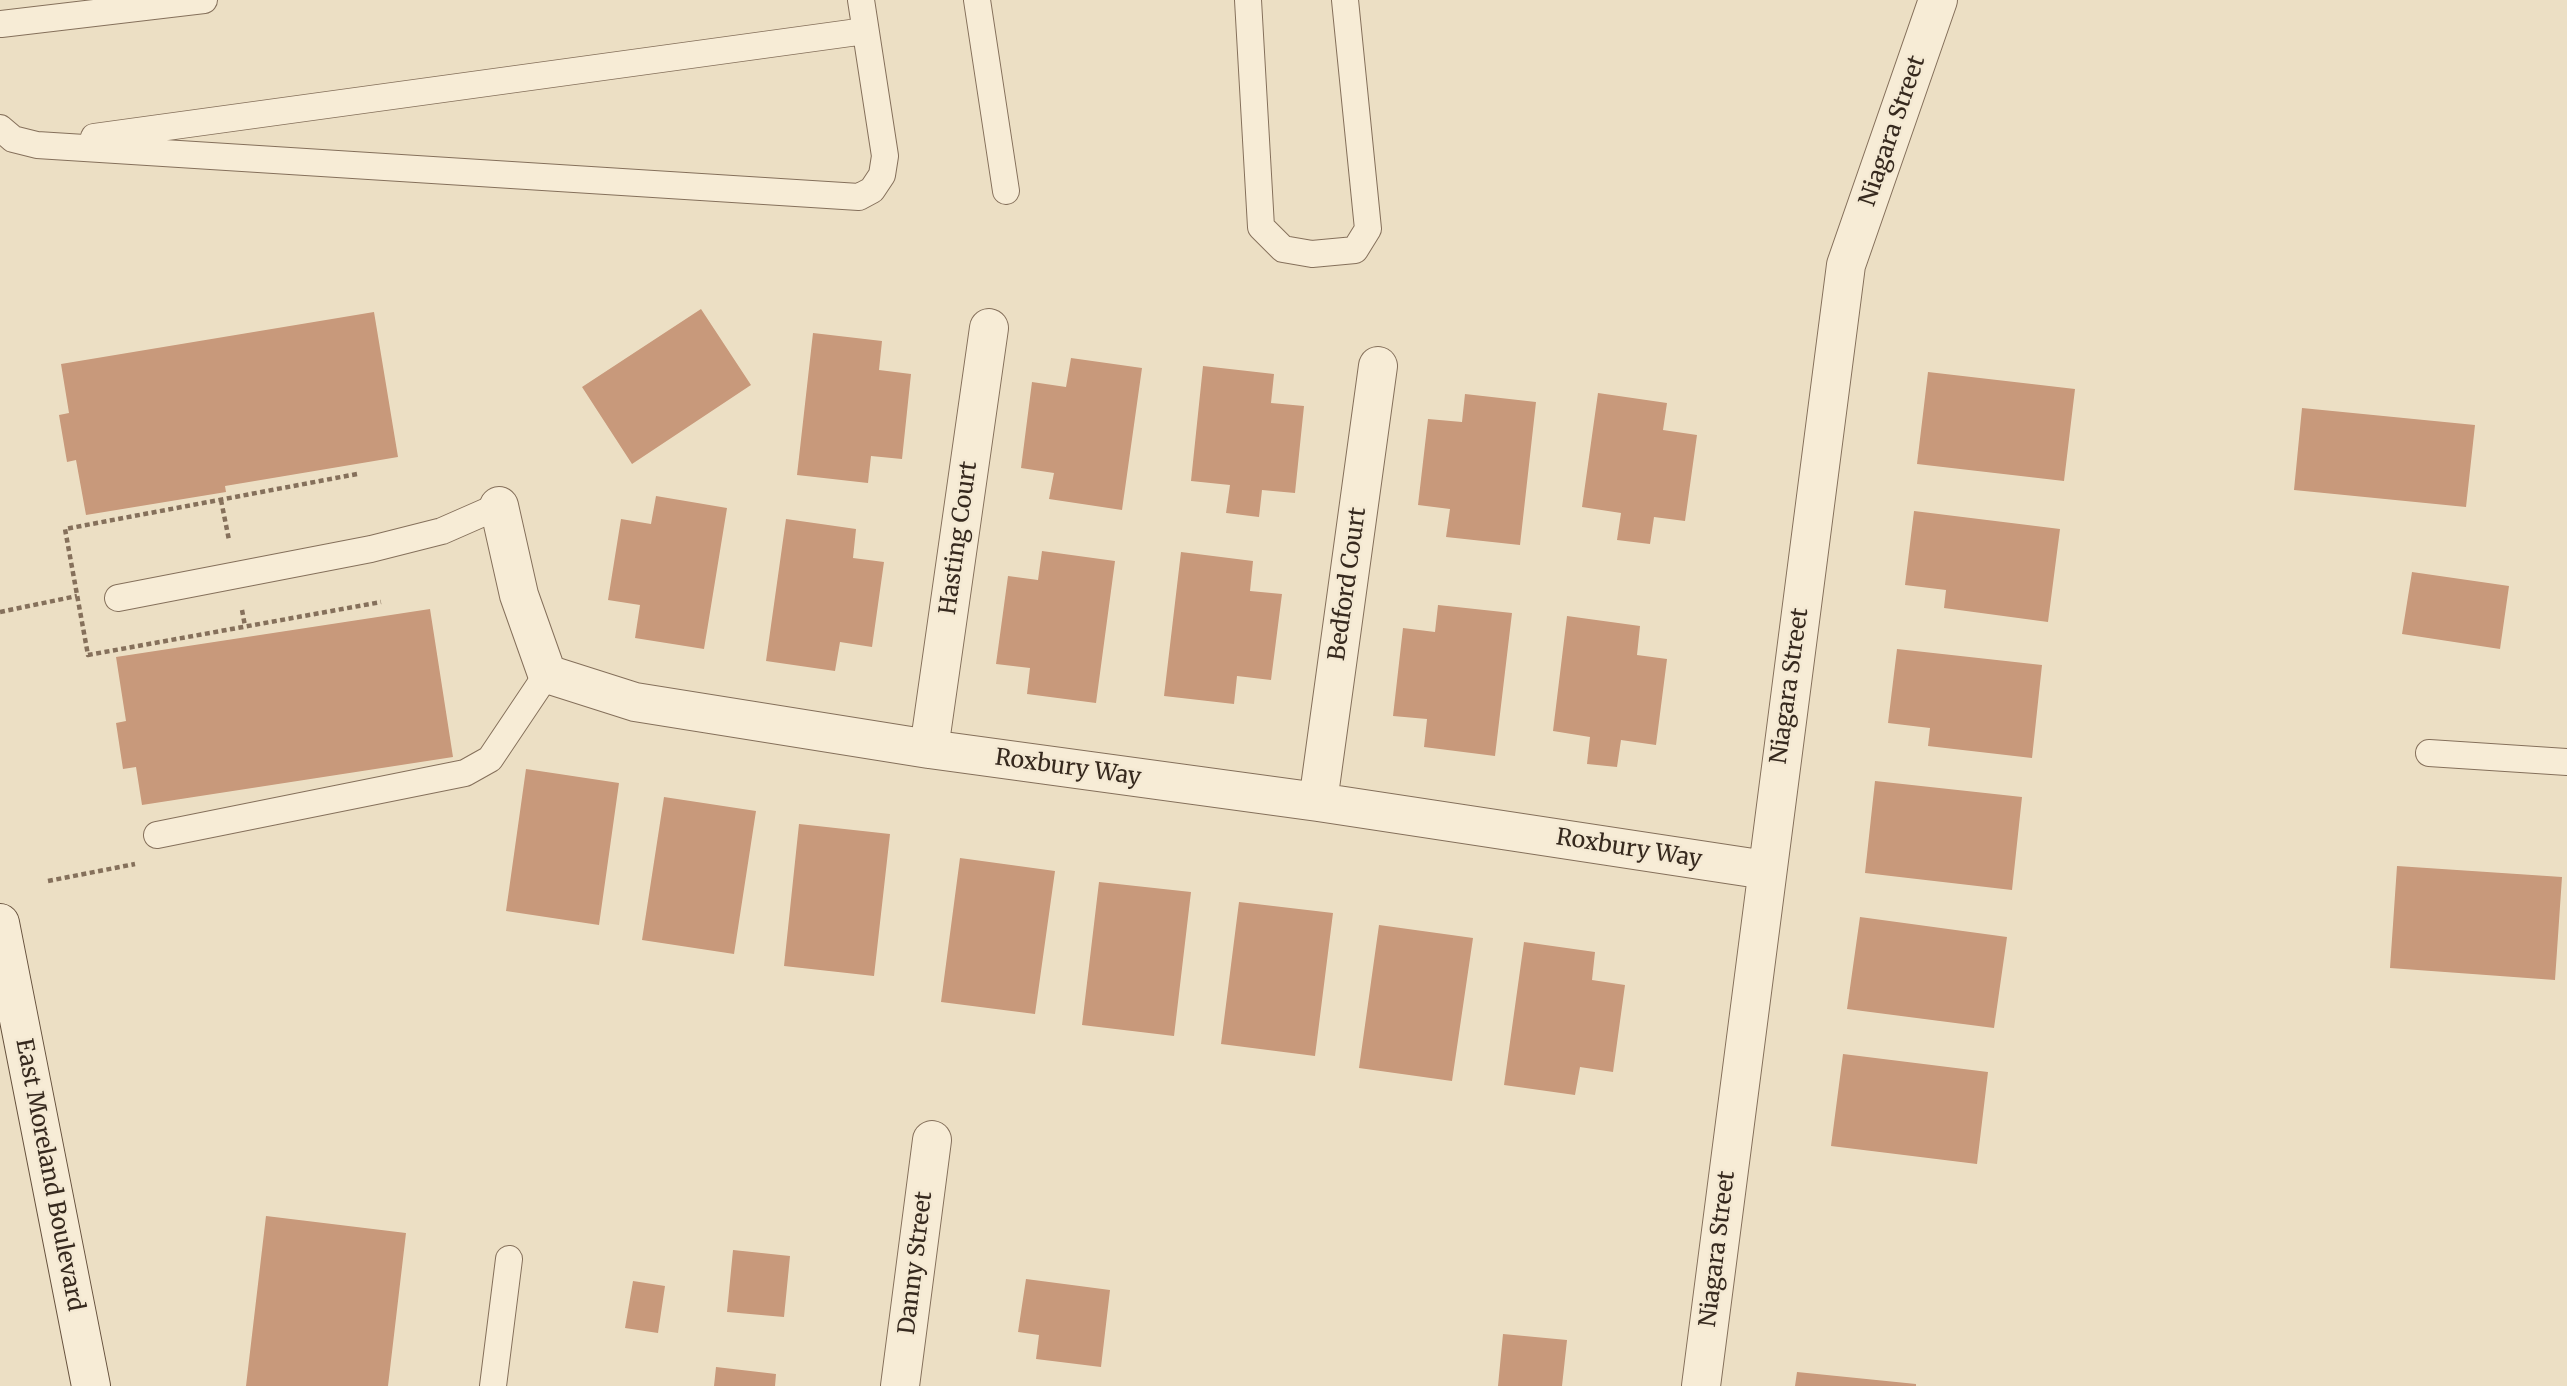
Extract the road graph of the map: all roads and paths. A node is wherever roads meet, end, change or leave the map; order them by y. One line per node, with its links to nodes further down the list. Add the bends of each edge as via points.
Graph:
1 (861, 0): 9 (lane)
2 (977, 0): 12 (lane)
3 (1248, 0): 4 (lane, via 1261,228 1283,249 1312,254 1355,250 1367,229)
4 (1345, 0)
5 (1938, 0): 29 (street, Niagara Street, via 1846,265)
6 (191, 1): 8 (lane)
7 (0, 17): 8 (lane)
8 (0, 25)
9 (865, 31): 11 (lane); 11 (lane, via 885,156 882,174 872,190 859,197)
10 (0, 128): 11 (lane, via 13,139)
11 (37, 145)
12 (1006, 191)
13 (989, 328): 24 (street, Hasting Court)
14 (1378, 366): 27 (street, Bedford Court)
15 (221, 500): 17 (path)
16 (499, 506): 19 (lane, via 442,531 371,549); 23 (street, via 519,595)
17 (225, 519)
18 (77, 596): 21 (path)
19 (118, 598)
20 (241, 603): 22 (path)
21 (0, 612)
22 (245, 626)
23 (547, 674): 24 (street, Roxbury Way, via 635,702); 28 (lane, via 490,759 465,773)
24 (929, 749): 27 (street, Roxbury Way)
25 (2429, 754): 26 (lane)
26 (2567, 762)
27 (1318, 802): 29 (street, Roxbury Way)
28 (157, 835)
29 (1766, 870): 36 (street, Niagara Street)
30 (0, 923): 33 (street, East Moreland Boulevard)
31 (932, 1140): 35 (street, Danny Street)
32 (509, 1259): 34 (lane)
33 (91, 1386)
34 (493, 1386)
35 (900, 1386)
36 (1701, 1386)

